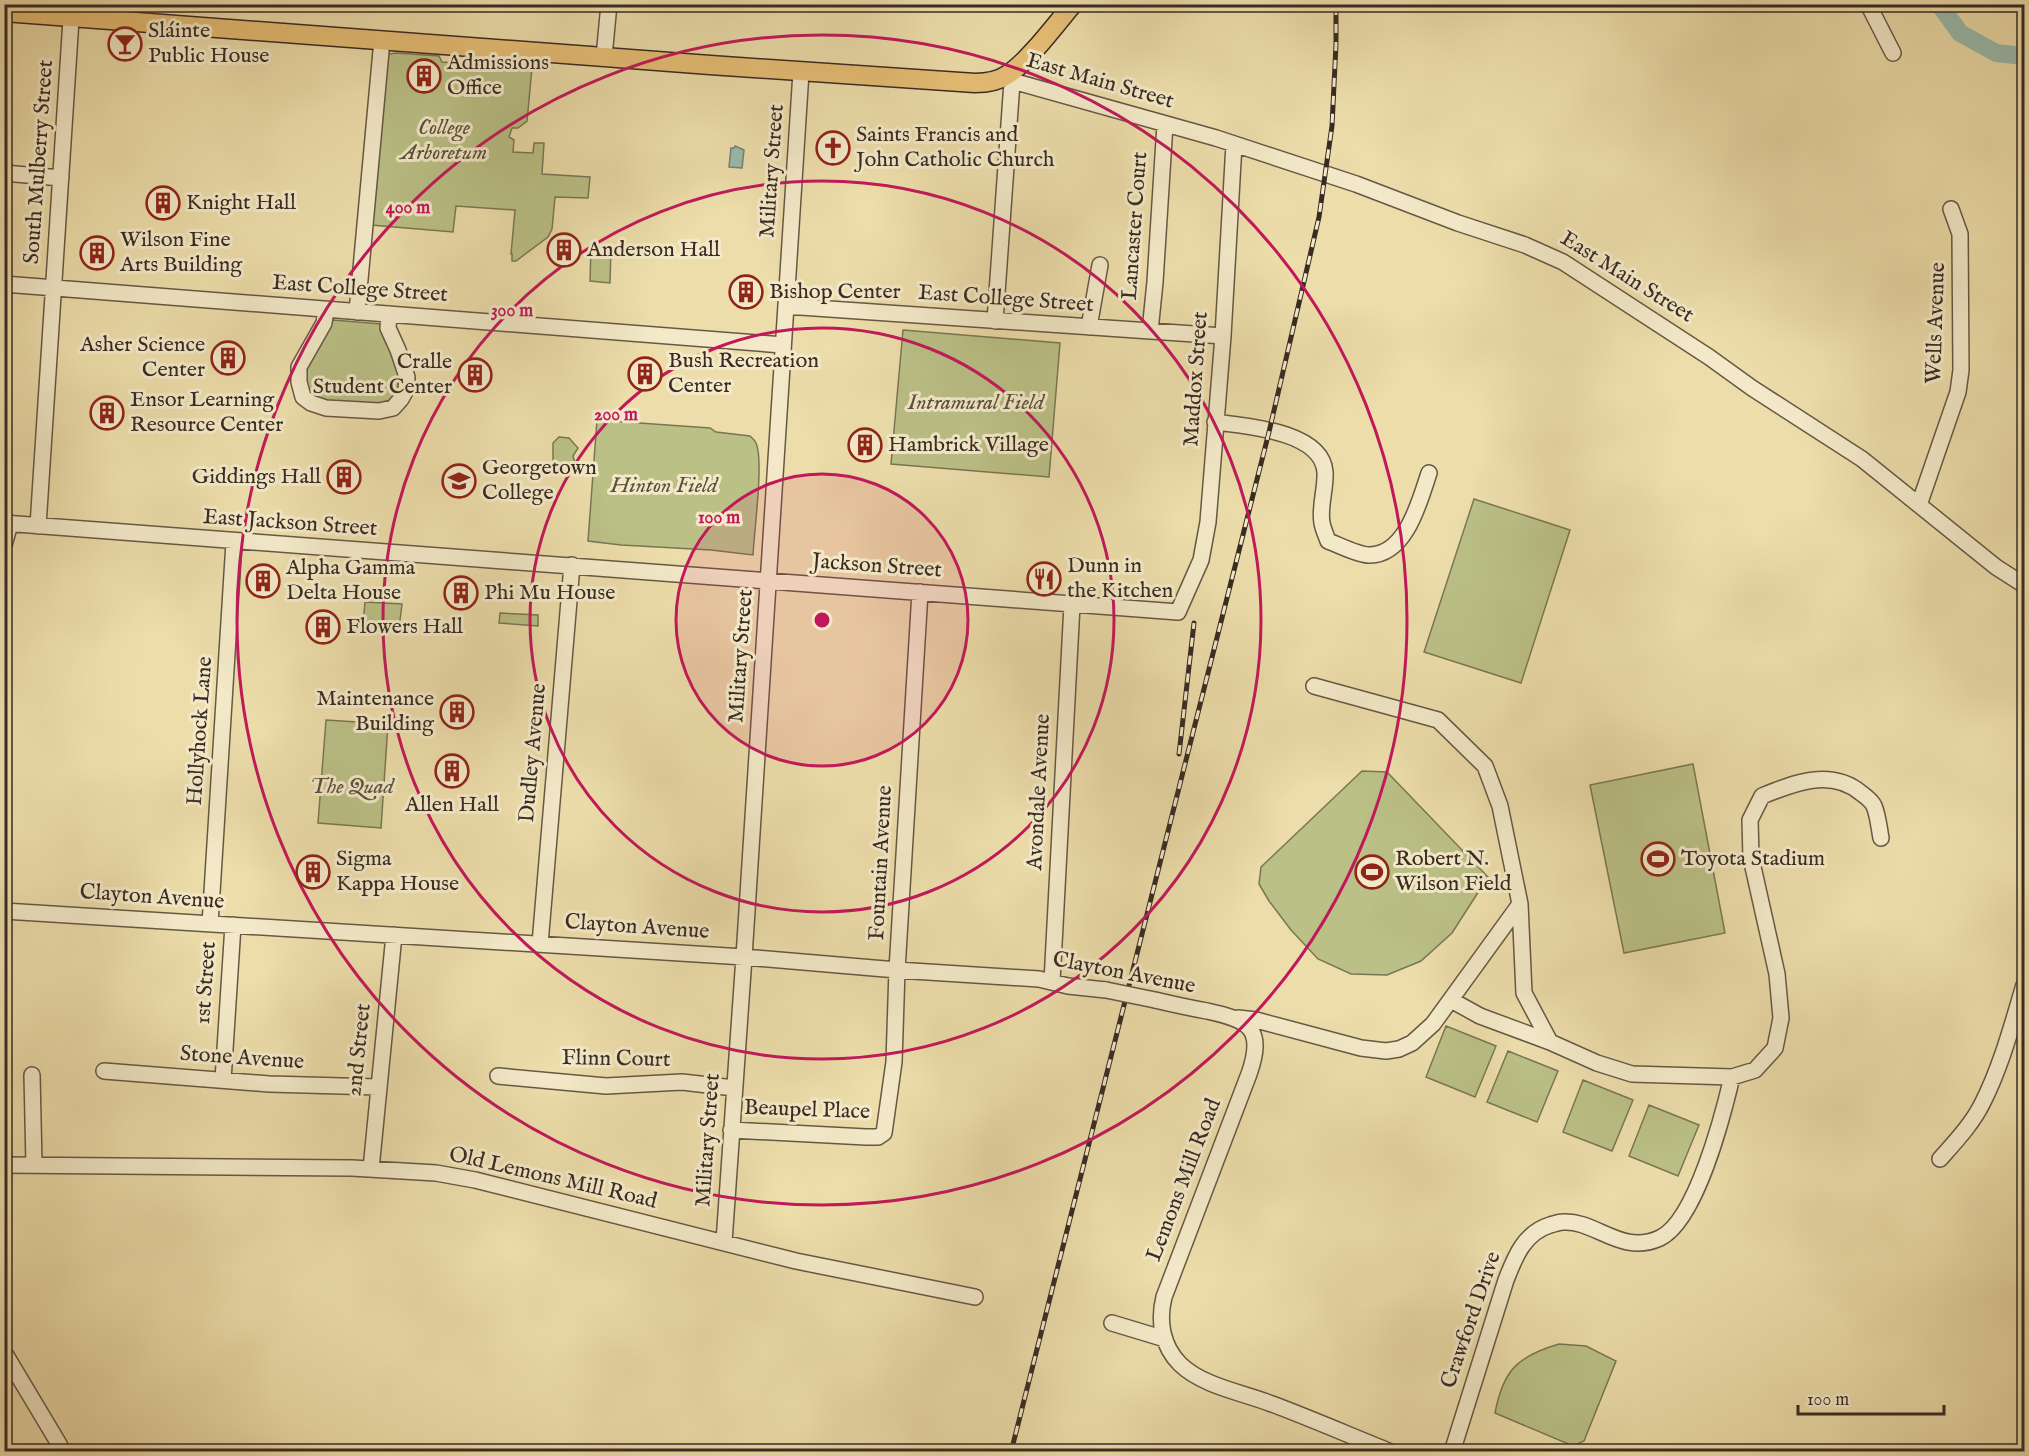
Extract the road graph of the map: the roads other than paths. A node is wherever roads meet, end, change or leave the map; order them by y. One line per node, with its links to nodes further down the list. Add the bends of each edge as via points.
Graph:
1 (609, 4): 8 (street)
2 (1073, 4): 10 (main road)
3 (1868, 4): 7 (street)
4 (72, 11): 5 (main road, East Main Street); 6 (main road, East Main Street); 14 (street, South Mulberry Street)
5 (4, 12)
6 (382, 40): 8 (main road, East Main Street); 21 (street)
7 (1893, 53)
8 (604, 57): 9 (main road, East Main Street)
9 (801, 72): 10 (main road, East Main Street, via 957,83); 19 (street, Military Street)
10 (1007, 80): 11 (street, East Main Street); 23 (street)
11 (1166, 124): 12 (street, East Main Street); 25 (street, Lancaster Court)
12 (1234, 144): 26 (street, Maddox Street); 30 (street, East Main Street, via 1356,184 1563,262 1862,459)
13 (4, 173): 14 (street)
14 (61, 178): 18 (street, South Mulberry Street)
15 (1951, 209): 30 (street, Wells Avenue, via 1960,234 1961,370 1958,392)
16 (1100, 265): 24 (street, Lancaster Court)
17 (4, 284): 18 (street, East College Street)
18 (52, 287): 20 (street, East College Street); 32 (street, South Mulberry Street)
19 (786, 306): 23 (street, East College Street); 27 (street, Military Street)
20 (326, 310): 21 (street, East College Street); 22 (street, via 324,323 299,368 299,382 303,396 326,408 379,411 393,408 401,399 407,376 388,328)
21 (357, 312): 22 (street, East College Street)
22 (389, 314): 27 (street, East College Street)
23 (995, 321): 24 (street, East College Street)
24 (1089, 327): 25 (street, East College Street)
25 (1150, 331): 26 (street, East College Street)
26 (1223, 336): 28 (street, Maddox Street)
27 (783, 345): 36 (street, Military Street)
28 (1215, 422): 29 (street, via 1276,430 1308,446 1324,466 1322,523 1328,541 1368,555 1384,552 1402,537); 40 (street, Maddox Street, via 1208,522 1201,560)
29 (1429, 473)
30 (1919, 505): 37 (street, East Main Street, via 1996,567)
31 (7, 523): 32 (street, East Jackson Street); 34 (street)
32 (38, 526): 33 (street, East Jackson Street)
33 (234, 542): 35 (street, East Jackson Street); 45 (street, Hollyhock Lane)
34 (4, 545)
35 (572, 565): 36 (street, Jackson Street); 48 (street, Dudley Avenue)
36 (768, 581): 38 (street, Jackson Street); 49 (street, Military Street)
37 (2025, 585)
38 (920, 592): 39 (street, Jackson Street); 50 (street, Fountain Avenue)
39 (1072, 605): 40 (street, Jackson Street); 51 (street, Avondale Avenue)
40 (1178, 612)
41 (1314, 686): 43 (street, via 1438,720 1485,766 1500,806)
42 (1881, 838): 59 (street, via 1874,804 1843,781 1795,783 1762,796 1750,820 1751,858 1778,974 1781,1018 1774,1048 1755,1070)
43 (1520, 904): 53 (street, Clayton Avenue); 55 (street, via 1524,993)
44 (4, 911): 45 (street, Clayton Avenue)
45 (210, 924): 46 (street, Clayton Avenue)
46 (233, 925): 47 (street, Clayton Avenue); 60 (street, 1st Street)
47 (394, 935): 48 (street, Clayton Avenue); 61 (street, 2nd Street)
48 (540, 944): 49 (street, Clayton Avenue)
49 (744, 957): 50 (street, Clayton Avenue); 62 (street, Military Street)
50 (897, 970): 51 (street, Clayton Avenue); 64 (street, Fountain Avenue, via 894,1062)
51 (1052, 982): 54 (street, Clayton Avenue, bridge)
52 (2025, 985): 65 (street, via 1982,1106)
53 (1451, 1000): 54 (street, Clayton Avenue, via 1412,1043 1386,1051); 55 (street, via 1480,1016)
54 (1235, 1018): 72 (street, Lemons Mill Road, via 1248,1026 1256,1054 1164,1297 1161,1320)
55 (1550, 1042): 59 (street, via 1632,1074)
56 (104, 1071): 60 (street, Stone Avenue)
57 (33, 1075): 67 (street)
58 (498, 1076): 62 (street, Flinn Court, via 606,1086 682,1082)
59 (1732, 1077): 76 (street, Crawford Drive, via 1719,1130 1694,1193 1679,1222 1661,1238 1635,1243 1563,1222 1529,1237 1517,1253)
60 (223, 1080): 61 (street, Stone Avenue)
61 (378, 1087): 68 (street, 2nd Street)
62 (734, 1088): 63 (street, Military Street)
63 (731, 1130): 64 (street, Beaupel Place); 69 (street, Military Street)
64 (881, 1135)
65 (1940, 1159)
66 (4, 1165): 67 (street, Old Lemons Mill Road)
67 (34, 1166): 68 (street, Old Lemons Mill Road)
68 (371, 1169): 69 (street, Old Lemons Mill Road, via 475,1180)
69 (724, 1242): 70 (street, Old Lemons Mill Road, via 796,1261)
70 (975, 1297)
71 (1112, 1323): 72 (street)
72 (1165, 1339): 75 (street, Lemons Mill Road, via 1179,1363 1202,1379)
73 (4, 1352): 74 (street)
74 (62, 1452)
75 (1391, 1452)
76 (1452, 1452)

